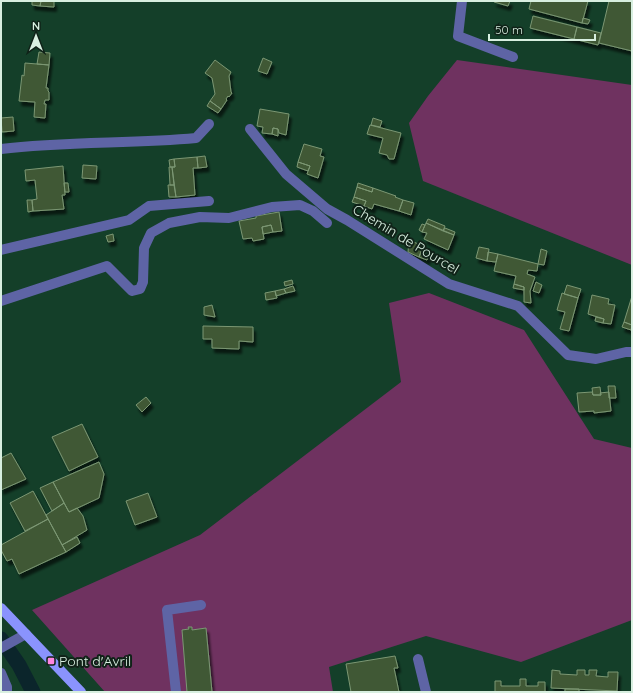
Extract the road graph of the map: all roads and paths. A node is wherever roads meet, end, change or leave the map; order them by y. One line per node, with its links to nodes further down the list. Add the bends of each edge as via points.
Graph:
1 (462, 1): 2 (street, via 458,36)
2 (513, 57)
3 (209, 124): 5 (street, via 196,138 50,144)
4 (250, 129): 10 (street, Chemin de Pourcel, via 286,174 327,209 449,284 518,306 568,355 596,359)
5 (1, 149)
6 (209, 201): 8 (street, via 149,206 129,220)
7 (327, 223): 9 (street, via 313,211 300,205 272,207 229,218 200,217 169,223 151,233 144,248 143,282 140,289 132,291 107,266)
8 (1, 250)
9 (1, 301)
10 (632, 352)
11 (201, 605): 19 (street, via 167,610)
12 (1, 608): 13 (main road)
13 (26, 634): 14 (street); 18 (main road)
14 (1, 648)
15 (418, 659): 20 (street)
16 (1, 673): 17 (street)
17 (7, 692)
18 (81, 692)
19 (176, 692)
20 (426, 692)

